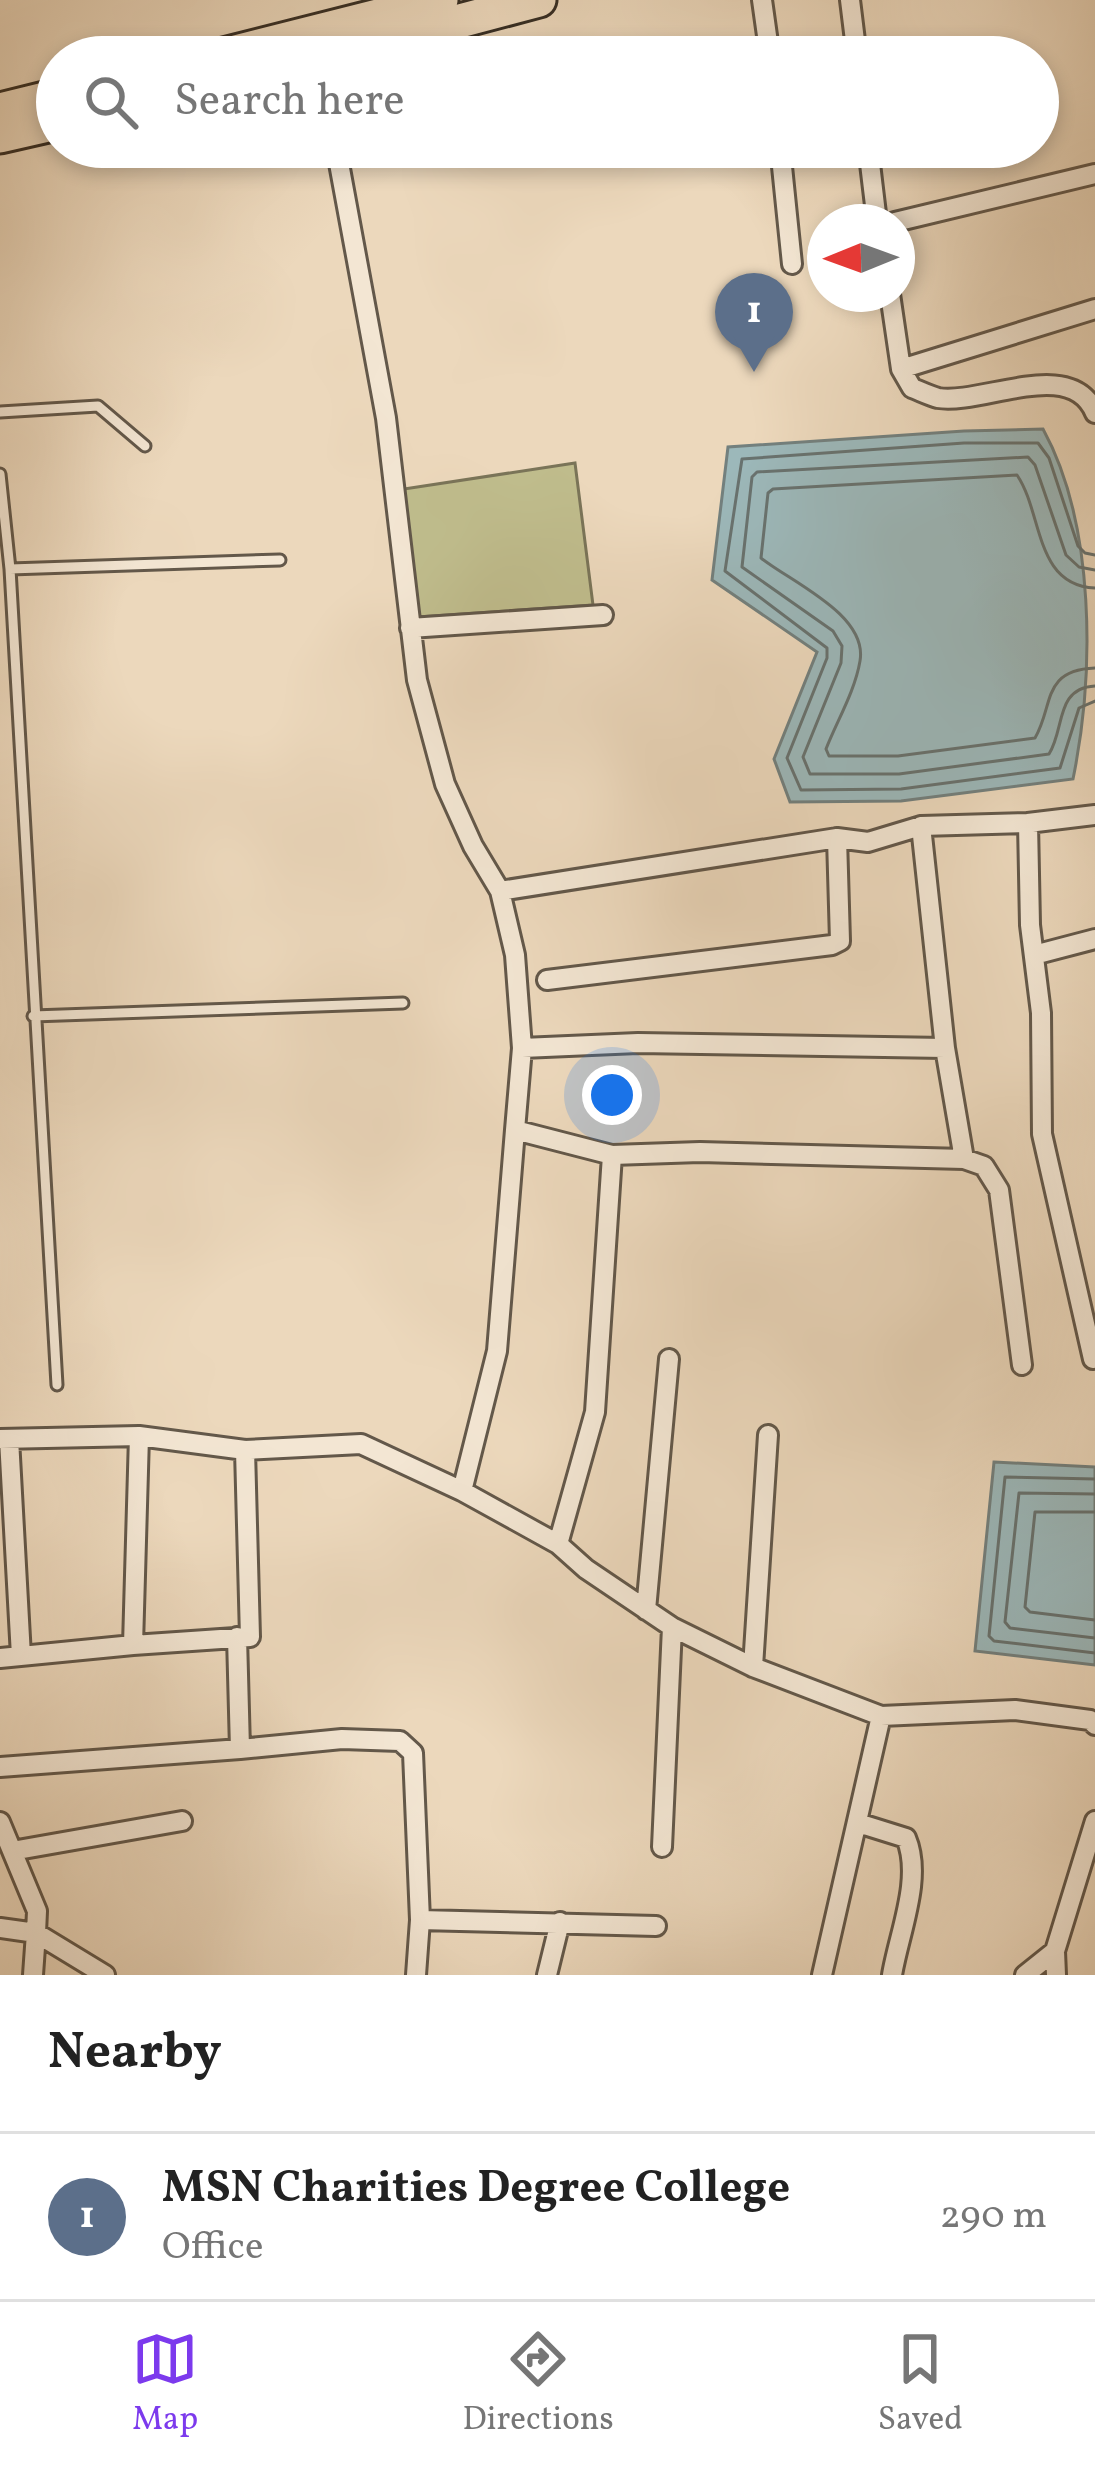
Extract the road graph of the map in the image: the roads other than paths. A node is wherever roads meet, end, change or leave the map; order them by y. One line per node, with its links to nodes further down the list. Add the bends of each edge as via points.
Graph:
1 (441, 0): 5 (highway)
2 (539, 0): 6 (highway)
3 (762, 0): 7 (street)
4 (850, 0): 8 (street)
5 (299, 36)
6 (403, 36)
7 (767, 36)
8 (854, 36)
9 (36, 101): 10 (highway)
10 (0, 110)
11 (36, 128): 12 (highway)
12 (0, 136)
13 (340, 168): 30 (street, via 386,418)
14 (782, 168): 19 (street)
15 (871, 168): 17 (street)
16 (1095, 174): 18 (street)
17 (875, 204)
18 (915, 217)
19 (792, 264)
20 (1095, 309): 22 (street)
21 (893, 312): 22 (street)
22 (901, 369): 24 (street, via 911,388 940,398 1052,385 1076,389)
23 (0, 412): 25 (lane, via 98,406)
24 (1095, 413)
25 (145, 446)
26 (0, 474): 28 (lane)
27 (280, 560): 28 (lane)
28 (10, 569): 40 (lane)
29 (603, 615): 30 (street)
30 (410, 628): 35 (street, via 445,784)
31 (1095, 815): 32 (street)
32 (1028, 823): 33 (street); 37 (street)
33 (921, 826): 34 (street, via 868,842); 42 (street)
34 (837, 838): 35 (street); 38 (street, via 840,940 832,945)
35 (500, 891): 41 (street)
36 (1095, 939): 37 (street)
37 (1034, 955): 47 (street, via 1042,1134)
38 (547, 980)
39 (403, 1004): 40 (lane)
40 (33, 1016): 49 (lane)
41 (522, 1048): 42 (street); 43 (street)
42 (945, 1048): 45 (street)
43 (515, 1130): 44 (street); 54 (street, via 497,1351)
44 (612, 1155): 45 (street); 55 (street, via 595,1412)
45 (964, 1159): 48 (street, via 984,1166 999,1190)
46 (669, 1359): 56 (street)
47 (1093, 1359)
48 (1022, 1365)
49 (57, 1384)
50 (768, 1435): 62 (street)
51 (139, 1436): 52 (street); 53 (street); 59 (street)
52 (5, 1439): 60 (street)
53 (244, 1450): 54 (street, via 361,1444); 58 (street, via 250,1636)
54 (462, 1491): 55 (street)
55 (558, 1544): 56 (street)
56 (646, 1610): 57 (street)
57 (672, 1627): 62 (street); 71 (street)
58 (237, 1637): 59 (street); 65 (street)
59 (133, 1645): 60 (street)
60 (21, 1656): 61 (street)
61 (0, 1658)
62 (753, 1666): 63 (street)
63 (881, 1716): 64 (street, via 1015,1710); 70 (street)
64 (1093, 1722)
65 (240, 1749): 66 (street); 74 (street, via 342,1739 400,1742 413,1753)
66 (0, 1767)
67 (182, 1821): 72 (street)
68 (1095, 1821): 73 (street)
69 (0, 1822): 72 (street)
70 (858, 1822): 84 (street); 85 (street, via 906,1838 911,1849)
71 (662, 1847)
72 (12, 1851): 78 (street, via 37,1911)
73 (1089, 1857): 79 (street)
74 (420, 1920): 75 (street); 82 (street)
75 (560, 1922): 76 (street); 83 (street)
76 (656, 1926)
77 (0, 1928): 78 (street)
78 (36, 1933): 80 (street); 81 (street)
79 (1055, 1951): 86 (street); 87 (street)
80 (32, 1975)
81 (105, 1975)
82 (416, 1975)
83 (547, 1975)
84 (822, 1975)
85 (892, 1975)
86 (1024, 1975)
87 (1056, 1975)

